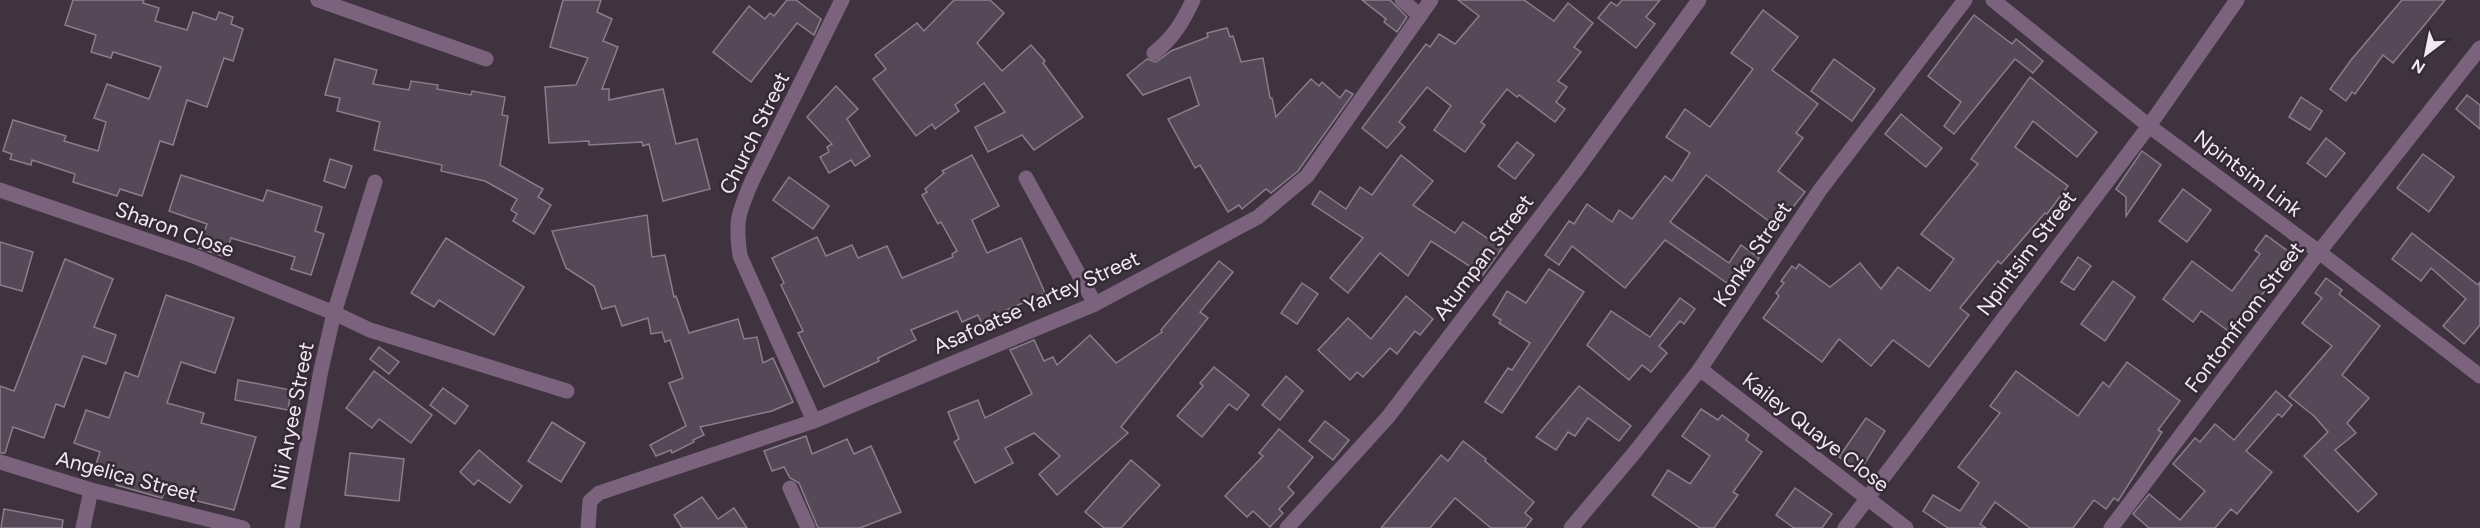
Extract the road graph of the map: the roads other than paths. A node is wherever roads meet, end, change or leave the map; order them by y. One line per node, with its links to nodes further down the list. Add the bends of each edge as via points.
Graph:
1 (318, 0): 13 (street)
2 (1193, 0): 12 (street, via 1183,23)
3 (1402, 0): 10 (street)
4 (1431, 0): 10 (street, Asafoatse Yartey Street)
5 (1699, 0): 34 (street, Atumpan Street, via 1388,417)
6 (1965, 0): 21 (street, Konka Street, via 1820,190)
7 (1993, 0): 14 (street, Npintsim Link)
8 (2237, 0): 14 (street, Npintsim Street)
9 (837, 2): 24 (street, Church Street, via 752,181 736,228 740,256)
10 (1420, 16): 19 (street, Asafoatse Yartey Street, via 1307,176 1258,217)
11 (2480, 48): 18 (street, Fontomfrom Street)
12 (1154, 53)
13 (486, 59)
14 (2149, 126): 18 (street, Npintsim Link); 28 (street, Npintsim Street)
15 (1026, 178): 19 (street)
16 (375, 182): 20 (street, Nii Aryee Street)
17 (0, 190): 20 (street, Sharon Close, via 196,256)
18 (2319, 252): 22 (street, Npintsim Link); 38 (street, Fontomfrom Street)
19 (1095, 304): 24 (street, Asafoatse Yartey Street)
20 (334, 313): 23 (street, Sharon Close, via 370,330); 31 (street, Nii Aryee Street)
21 (1700, 369): 28 (street, Kailey Quaye Close); 35 (street, Konka Street)
22 (2480, 376)
23 (567, 391)
24 (814, 421): 32 (street, Asafoatse Yartey Street, via 599,493 590,501)
25 (0, 462): 27 (street, Angelica Street)
26 (790, 488): 33 (street)
27 (90, 490): 29 (street); 30 (street, Angelica Street)
28 (1867, 498): 36 (street, Npintsim Street); 37 (street, Kailey Quaye Close)
29 (83, 528)
30 (243, 528)
31 (292, 528)
32 (588, 528)
33 (808, 528)
34 (1287, 528)
35 (1571, 528)
36 (1845, 528)
37 (1906, 528)
38 (2111, 528)

